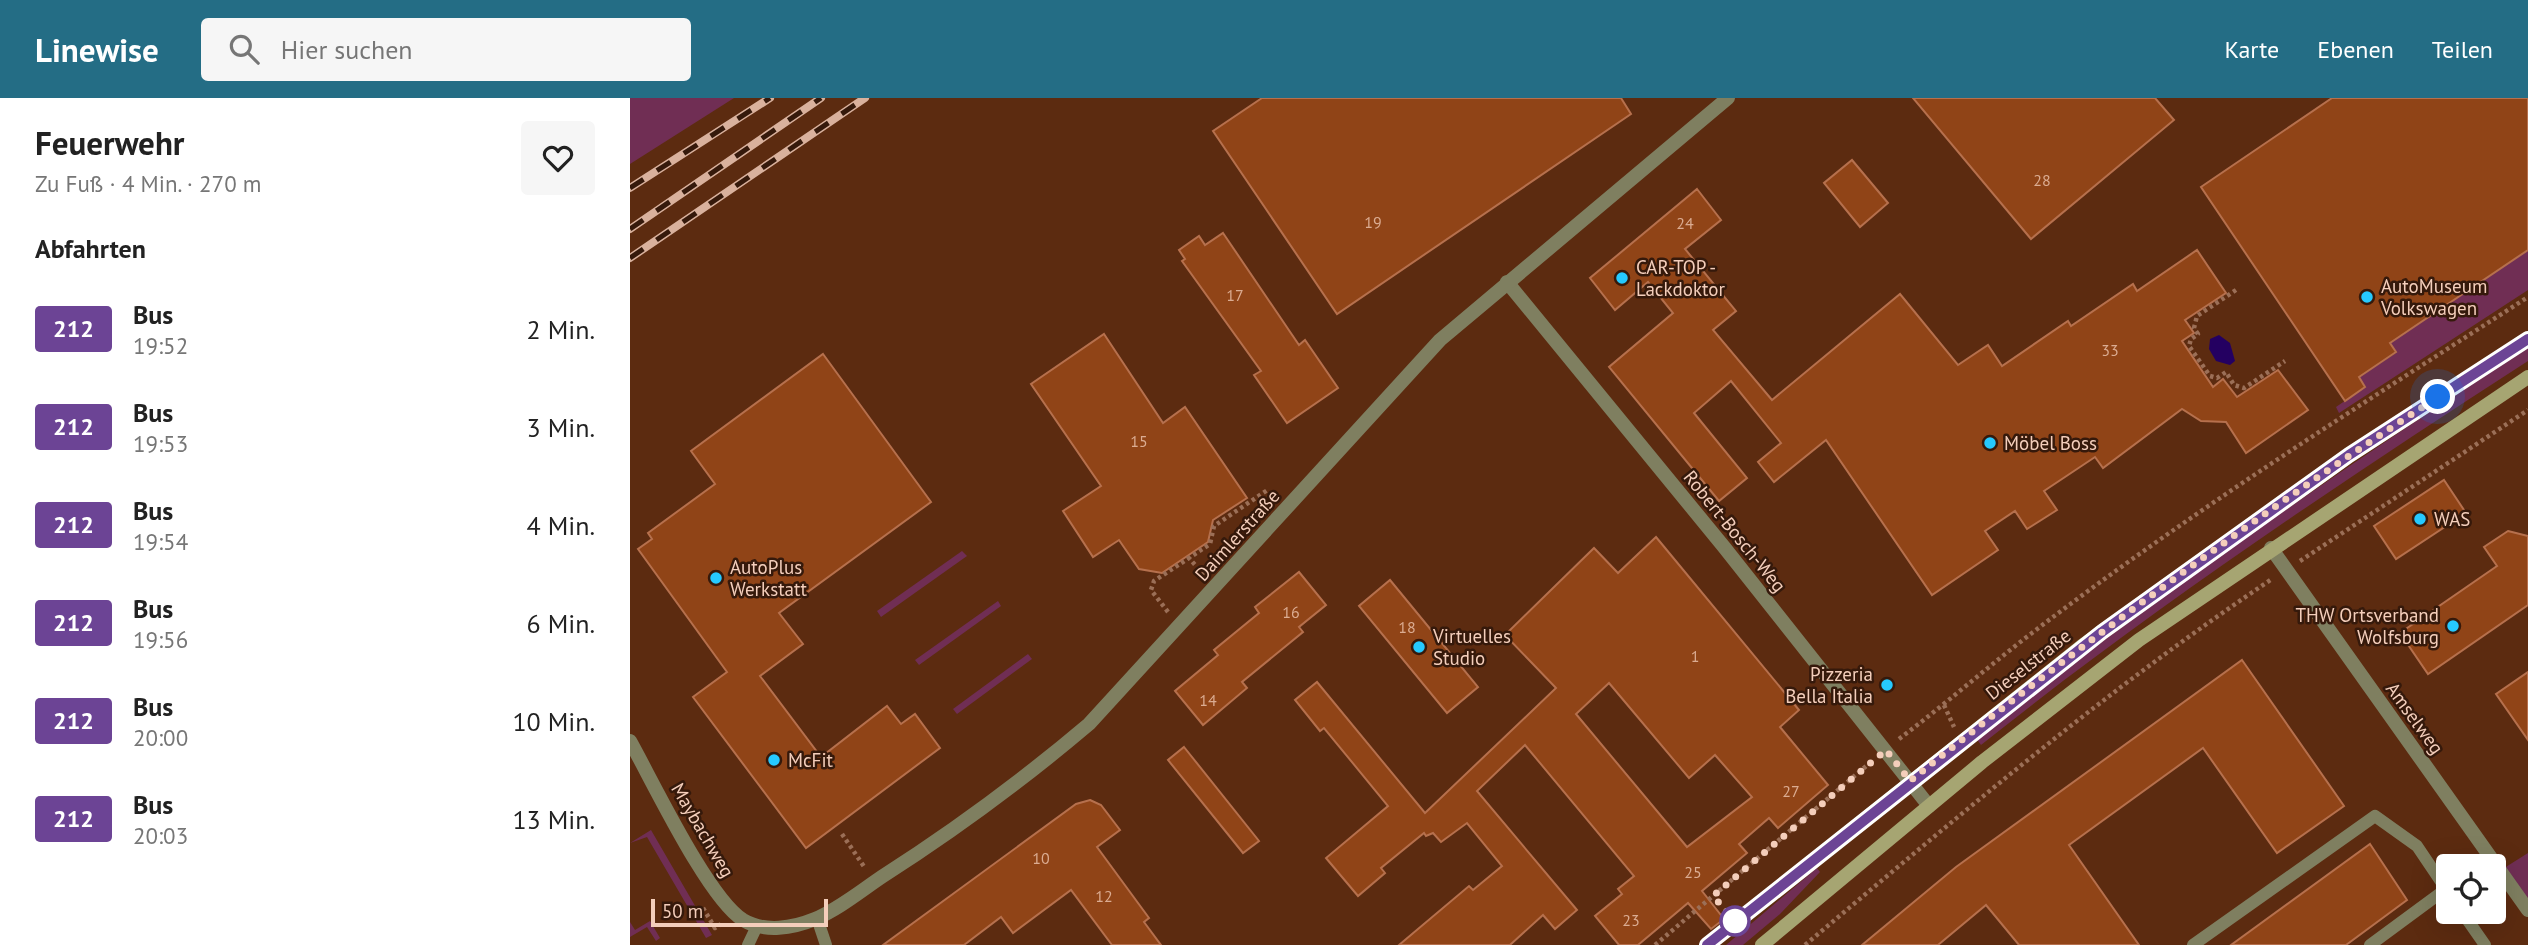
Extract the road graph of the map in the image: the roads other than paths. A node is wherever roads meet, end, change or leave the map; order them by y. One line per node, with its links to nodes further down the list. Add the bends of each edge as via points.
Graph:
1 (1728, 98): 2 (street, Daimlerstraße)
2 (1507, 282): 7 (street, Robert-Bosch-Weg); 12 (street, Daimlerstraße, via 1432,348 1089,724 1030,774)
3 (2528, 339): 7 (main road, Dieselstraße, via 2349,455 2141,603)
4 (2528, 377): 5 (main road)
5 (2271, 548): 8 (main road, via 2139,640); 11 (street, Amselweg)
6 (630, 741): 14 (street, Maybachweg, via 723,902)
7 (1910, 781): 8 (street, Robert-Bosch-Weg); 17 (main road, Dieselstraße)
8 (1929, 806): 18 (main road)
9 (2436, 874): 19 (lane, via 2417,846 2375,816)
10 (2436, 899): 20 (lane)
11 (2528, 910)
12 (817, 918): 14 (street, Daimlerstraße, via 776,929); 16 (lane)
13 (2470, 924): 21 (lane)
14 (757, 926): 15 (lane)
15 (748, 945)
16 (826, 945)
17 (1707, 945)
18 (1762, 945)
19 (2193, 945)
20 (2370, 945)
21 (2485, 945)

